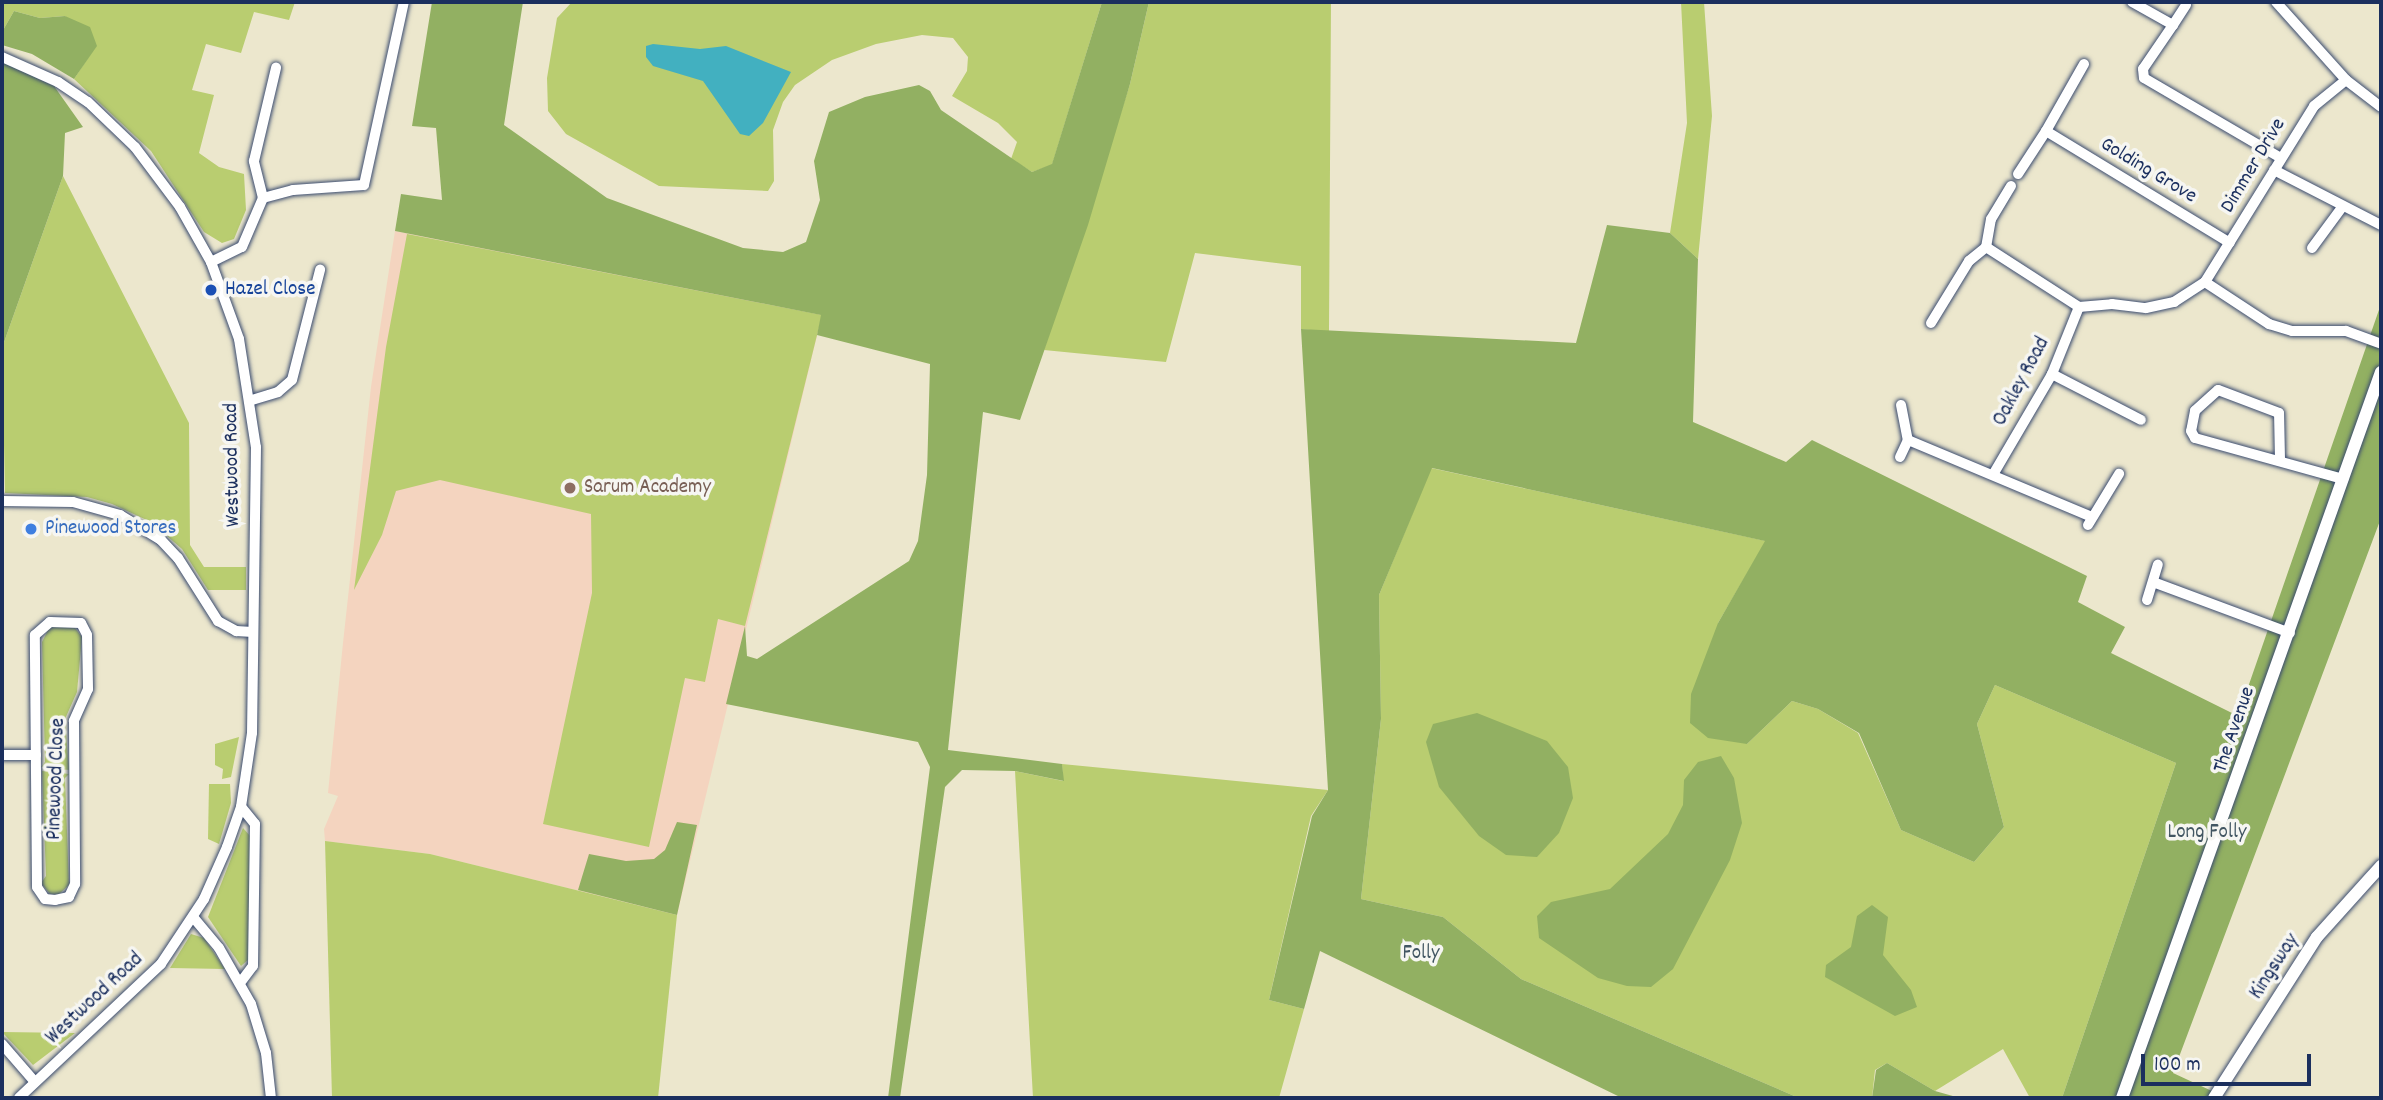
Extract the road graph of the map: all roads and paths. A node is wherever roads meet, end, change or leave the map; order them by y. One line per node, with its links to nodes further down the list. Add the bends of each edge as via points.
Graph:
1 (404, 2): 16 (street, via 364,186 293,190)
2 (2132, 2): 5 (street)
3 (2276, 2): 9 (street)
4 (2186, 5): 5 (street)
5 (2173, 25): 12 (street, via 2143,69 2144,78)
6 (2, 57): 22 (street, Westwood Road, via 72,90 120,130 180,206)
7 (2084, 64): 11 (street)
8 (276, 68): 16 (street, via 254,161)
9 (2346, 80): 10 (street); 12 (street, Dimmer Drive, via 2314,106)
10 (2381, 107)
11 (2046, 131): 14 (street); 19 (street, Golding Grove)
12 (2281, 158): 13 (street, Dimmer Drive)
13 (2274, 170): 17 (street); 19 (street, Dimmer Drive)
14 (2018, 174)
15 (2011, 186): 20 (street, via 1991,219)
16 (263, 198): 22 (street, via 242,247)
17 (2343, 206): 18 (street); 21 (street)
18 (2381, 225)
19 (2230, 243): 24 (street, Dimmer Drive)
20 (1986, 247): 25 (street); 26 (street, via 1969,261)
21 (2312, 248)
22 (211, 262): 30 (street, Westwood Road, via 239,339)
23 (320, 270): 30 (street, via 292,380 278,392)
24 (2205, 282): 25 (street, via 2159,307); 27 (street, via 2269,324 2292,331 2346,331)
25 (2079, 307): 29 (street, Oakley Road)
26 (1931, 323)
27 (2381, 344)
28 (2381, 372): 38 (street, The Avenue)
29 (2052, 374): 32 (street); 36 (street, Oakley Road)
30 (252, 400): 43 (street, Westwood Road, via 257,447)
31 (1901, 405): 33 (street)
32 (2141, 420)
33 (1908, 440): 34 (street); 36 (street)
34 (1900, 457)
35 (2280, 459): 35 (street, via 2283,435 2279,413 2218,390 2195,411 2191,431 2195,438 2268,461); 38 (street)
36 (1994, 473): 37 (street, via 2090,521)
37 (2119, 474)
38 (2343, 479): 44 (street, The Avenue)
39 (2, 501): 43 (street, via 73,502 120,515 161,540 178,558 218,621 236,631)
40 (2158, 565): 41 (street)
41 (2153, 582): 42 (street); 44 (street)
42 (2147, 600)
43 (253, 632): 47 (street, Westwood Road, via 252,733)
44 (2290, 633): 55 (street, The Avenue)
45 (2, 755): 46 (street, Pinewood Close)
46 (36, 755): 46 (street, Pinewood Close, via 35,635 50,622 81,623 87,635 88,689 74,721 75,884 74,892 63,900 45,899 37,887)
47 (241, 807): 49 (street, Westwood Road); 50 (street, via 252,817 254,837 253,966)
48 (2381, 866): 56 (street, Kingsway, via 2317,937)
49 (193, 917): 50 (street); 52 (street, Westwood Road, via 148,979)
50 (240, 982): 54 (street, via 260,1028)
51 (2, 1044): 52 (street)
52 (34, 1081): 53 (street, Westwood Road)
53 (19, 1098)
54 (271, 1098)
55 (2122, 1098)
56 (2214, 1098)

